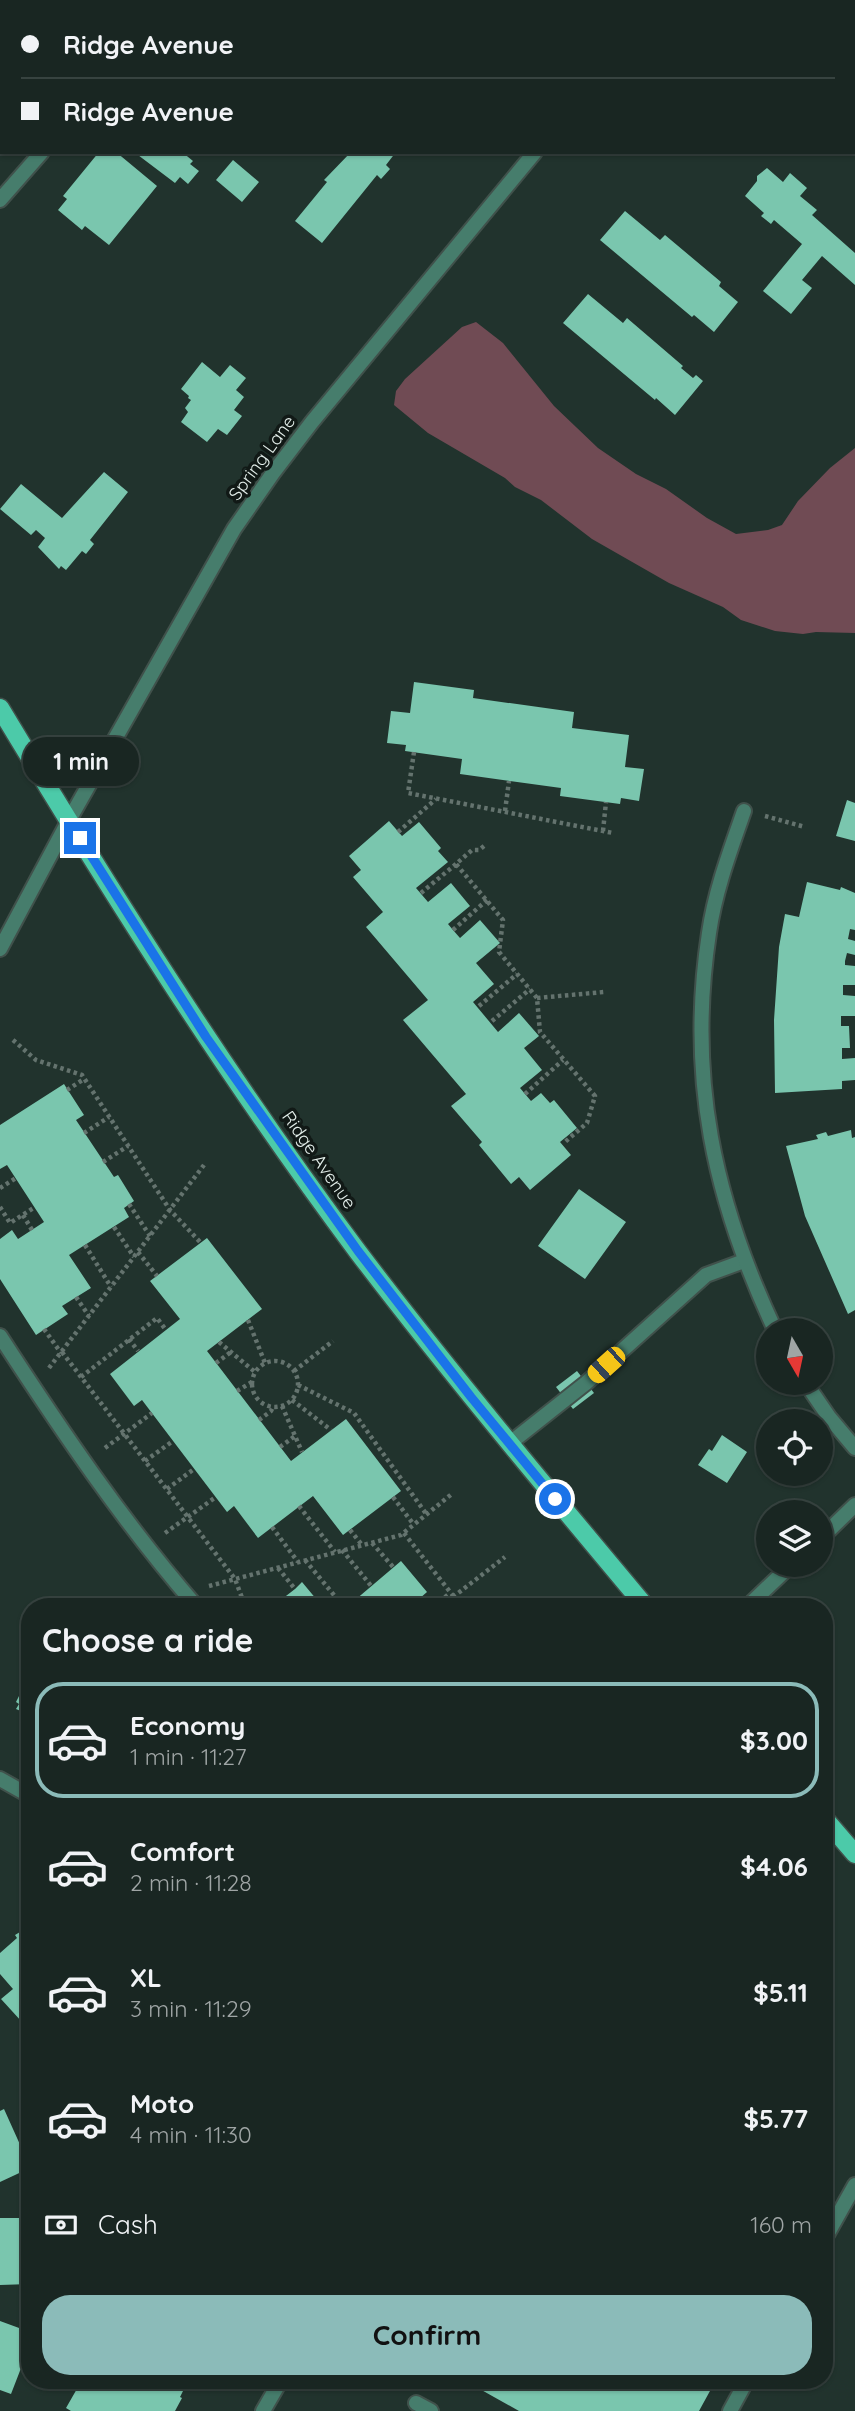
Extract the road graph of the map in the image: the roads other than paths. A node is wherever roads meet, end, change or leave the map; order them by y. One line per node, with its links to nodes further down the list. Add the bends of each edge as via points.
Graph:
1 (40, 154): 3 (street)
2 (533, 154): 6 (street, Spring Lane, via 272,473 234,529)
3 (0, 200)
4 (0, 708): 6 (main road, Ridge Avenue)
5 (744, 811): 8 (street, via 709,932 701,1037 706,1113 716,1169)
6 (69, 820): 7 (street, Spring Lane); 12 (main road, Ridge Avenue, via 214,1048 358,1251)
7 (0, 949)
8 (744, 1261): 9 (street); 12 (street, via 706,1275 586,1383)
9 (770, 1318)
10 (0, 1336): 17 (street, via 116,1508)
11 (814, 1395): 13 (street)
12 (509, 1444): 18 (main road, Ridge Avenue)
13 (855, 1448)
14 (855, 1505): 15 (street)
15 (833, 1526)
16 (778, 1577): 19 (street)
17 (188, 1598)
18 (638, 1598)
19 (756, 1598)
20 (0, 1779): 21 (street)
21 (21, 1791)
22 (833, 1828): 23 (main road)
23 (855, 1854)
24 (855, 2185): 25 (street)
25 (833, 2223)
26 (276, 2389): 29 (street)
27 (742, 2389): 31 (street)
28 (416, 2403): 30 (street)
29 (263, 2411)
30 (430, 2411)
31 (730, 2411)

